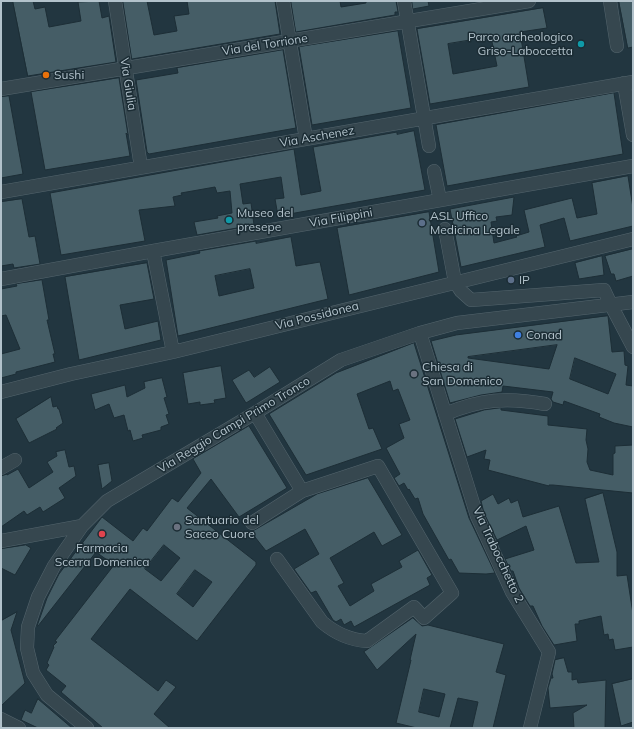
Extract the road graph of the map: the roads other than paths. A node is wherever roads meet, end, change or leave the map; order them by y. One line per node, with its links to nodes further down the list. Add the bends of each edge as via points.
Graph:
1 (115, 1): 9 (street, Via Giulia)
2 (283, 1): 7 (street)
3 (404, 1): 6 (street)
4 (529, 1): 6 (street, Via del Torrione)
5 (610, 1): 8 (street)
6 (407, 21): 7 (street, Via del Torrione); 12 (street)
7 (290, 41): 9 (street, Via del Torrione); 14 (street)
8 (617, 46)
9 (126, 68): 11 (street, Via del Torrione); 17 (street, Via Giulia)
10 (628, 82): 12 (street, Via Aschenez); 13 (street)
11 (1, 89)
12 (424, 118): 14 (street, Via Aschenez); 15 (street)
13 (633, 135)
14 (306, 138): 17 (street, Via Aschenez)
15 (429, 146)
16 (633, 166): 20 (street, Via Filippini)
17 (141, 167): 19 (street, Via Aschenez)
18 (434, 171): 20 (street)
19 (1, 192)
20 (440, 200): 23 (street, Via Filippini)
21 (445, 229): 25 (street)
22 (633, 239): 25 (street, Via Possidonea)
23 (153, 251): 24 (street, Via Filippini); 30 (street)
24 (1, 279)
25 (456, 282): 27 (street, via 471,300 604,290); 30 (street, Via Possidonea)
26 (633, 302): 27 (street, Via Reggio Campi Primo Tronco)
27 (611, 305): 28 (street, Via Reggio Campi Primo Tronco, via 457,323); 29 (street)
28 (420, 333): 33 (street, Via Reggio Campi Primo Tronco, via 342,360); 34 (street, Via Trabocchetto 2)
29 (633, 346)
30 (173, 352): 31 (street, Via Possidonea)
31 (1, 392)
32 (545, 404): 34 (street, via 502,400 482,402)
33 (255, 413): 37 (street); 39 (street, Via Reggio Campi Primo Tronco, via 107,501)
34 (445, 414): 45 (street, Via Trabocchetto 2, via 477,516 512,592 549,652)
35 (15, 460): 36 (street)
36 (1, 468)
37 (302, 491): 38 (street); 41 (street, via 378,466 452,593 424,618 414,607 367,640 358,640 345,637 322,622)
38 (252, 523)
39 (82, 526): 40 (street); 44 (street, Via Reggio Campi Primo Tronco, via 54,566 38,597 28,627 27,648 33,673 47,695)
40 (1, 541)
41 (277, 560)
42 (1, 719): 43 (street)
43 (19, 728)
44 (87, 728)
45 (530, 728)

